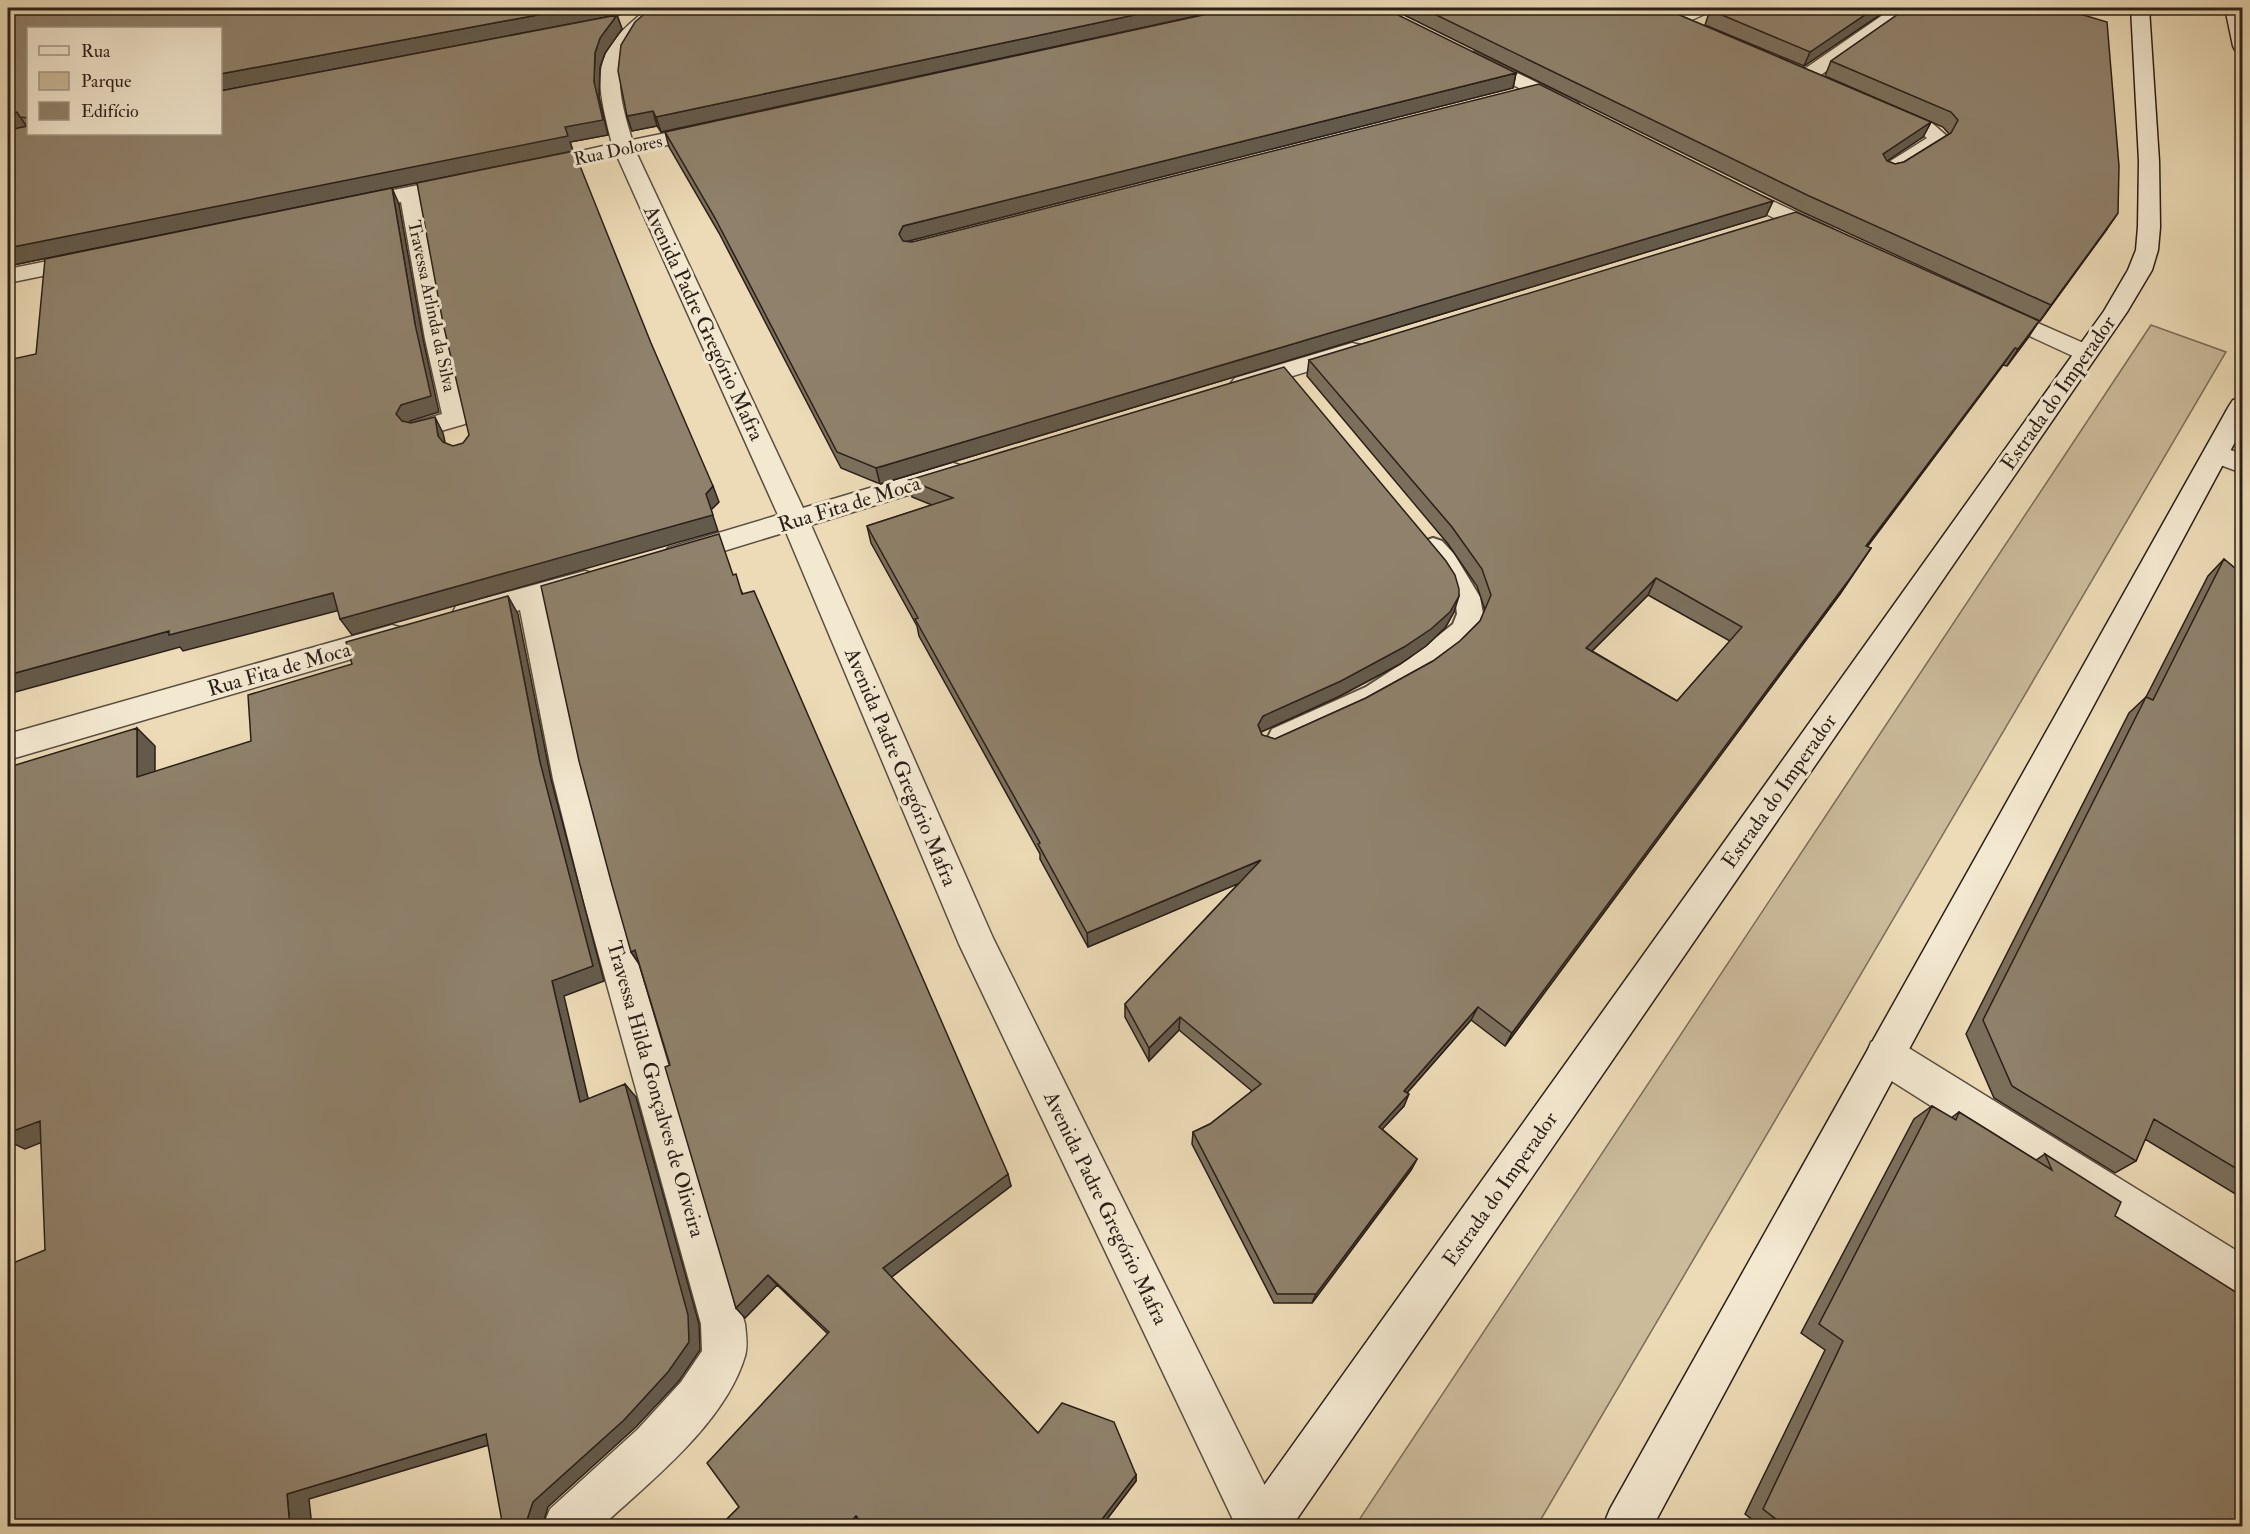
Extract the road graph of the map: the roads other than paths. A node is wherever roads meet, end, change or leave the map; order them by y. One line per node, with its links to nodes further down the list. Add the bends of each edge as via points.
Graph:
1 (1703, 8): 7 (street)
2 (1904, 8): 13 (street)
3 (2140, 8): 34 (street, Estrada do Imperador, via 2149,161 2147,250 2140,270)
4 (2237, 10): 10 (street)
5 (663, 11): 8 (street); 20 (street, Avenida Padre Gregório Mafra, via 625,40 611,62 611,93)
6 (1656, 12): 7 (street)
7 (1677, 21): 9 (street)
8 (616, 23)
9 (1699, 30)
10 (2242, 46)
11 (1456, 49): 15 (street)
12 (1785, 67): 13 (street)
13 (1807, 76): 14 (street)
14 (1828, 85)
15 (1539, 90): 16 (street); 18 (street)
16 (1511, 97)
17 (1871, 104): 21 (street, via 1925,127 1938,137)
18 (1592, 117)
19 (733, 125): 20 (street, Rua Dolores)
20 (624, 149): 22 (street, Rua Dolores); 40 (street, Avenida Padre Gregório Mafra)
21 (1888, 171)
22 (511, 172)
23 (489, 177): 25 (street)
24 (1718, 181): 27 (street)
25 (410, 193): 26 (street); 37 (street, Travessa Arlinda da Silva, via 458,429)
26 (329, 210)
27 (1791, 218): 28 (street); 29 (street)
28 (1758, 228)
29 (1844, 243)
30 (111, 255): 31 (street)
31 (8, 276)
32 (1971, 301): 34 (street)
33 (1375, 343): 35 (street, via 1293,379)
34 (2086, 353): 50 (street, Estrada do Imperador)
35 (1219, 391)
36 (2242, 406): 38 (street)
37 (420, 429)
38 (2229, 459): 47 (street)
39 (975, 466): 40 (street, Rua Fita de Moca)
40 (795, 521): 42 (street, Rua Fita de Moca); 50 (street, Avenida Padre Gregório Mafra, via 977,944)
41 (1422, 533): 45 (lane, via 1464,590 1471,612 1467,624 1456,638 1407,675 1354,705)
42 (656, 561)
43 (611, 574): 44 (street, Rua Fita de Moca)
44 (532, 596): 46 (street, Rua Fita de Moca); 49 (street, Travessa Hilda Gonçalves de Oliveira, via 582,824 723,1324 723,1355 705,1388 668,1430)
45 (1272, 742)
46 (8, 747)
47 (1885, 1055): 48 (street); 51 (street)
48 (2242, 1278)
49 (567, 1527)
50 (1262, 1527)
51 (1627, 1527)

